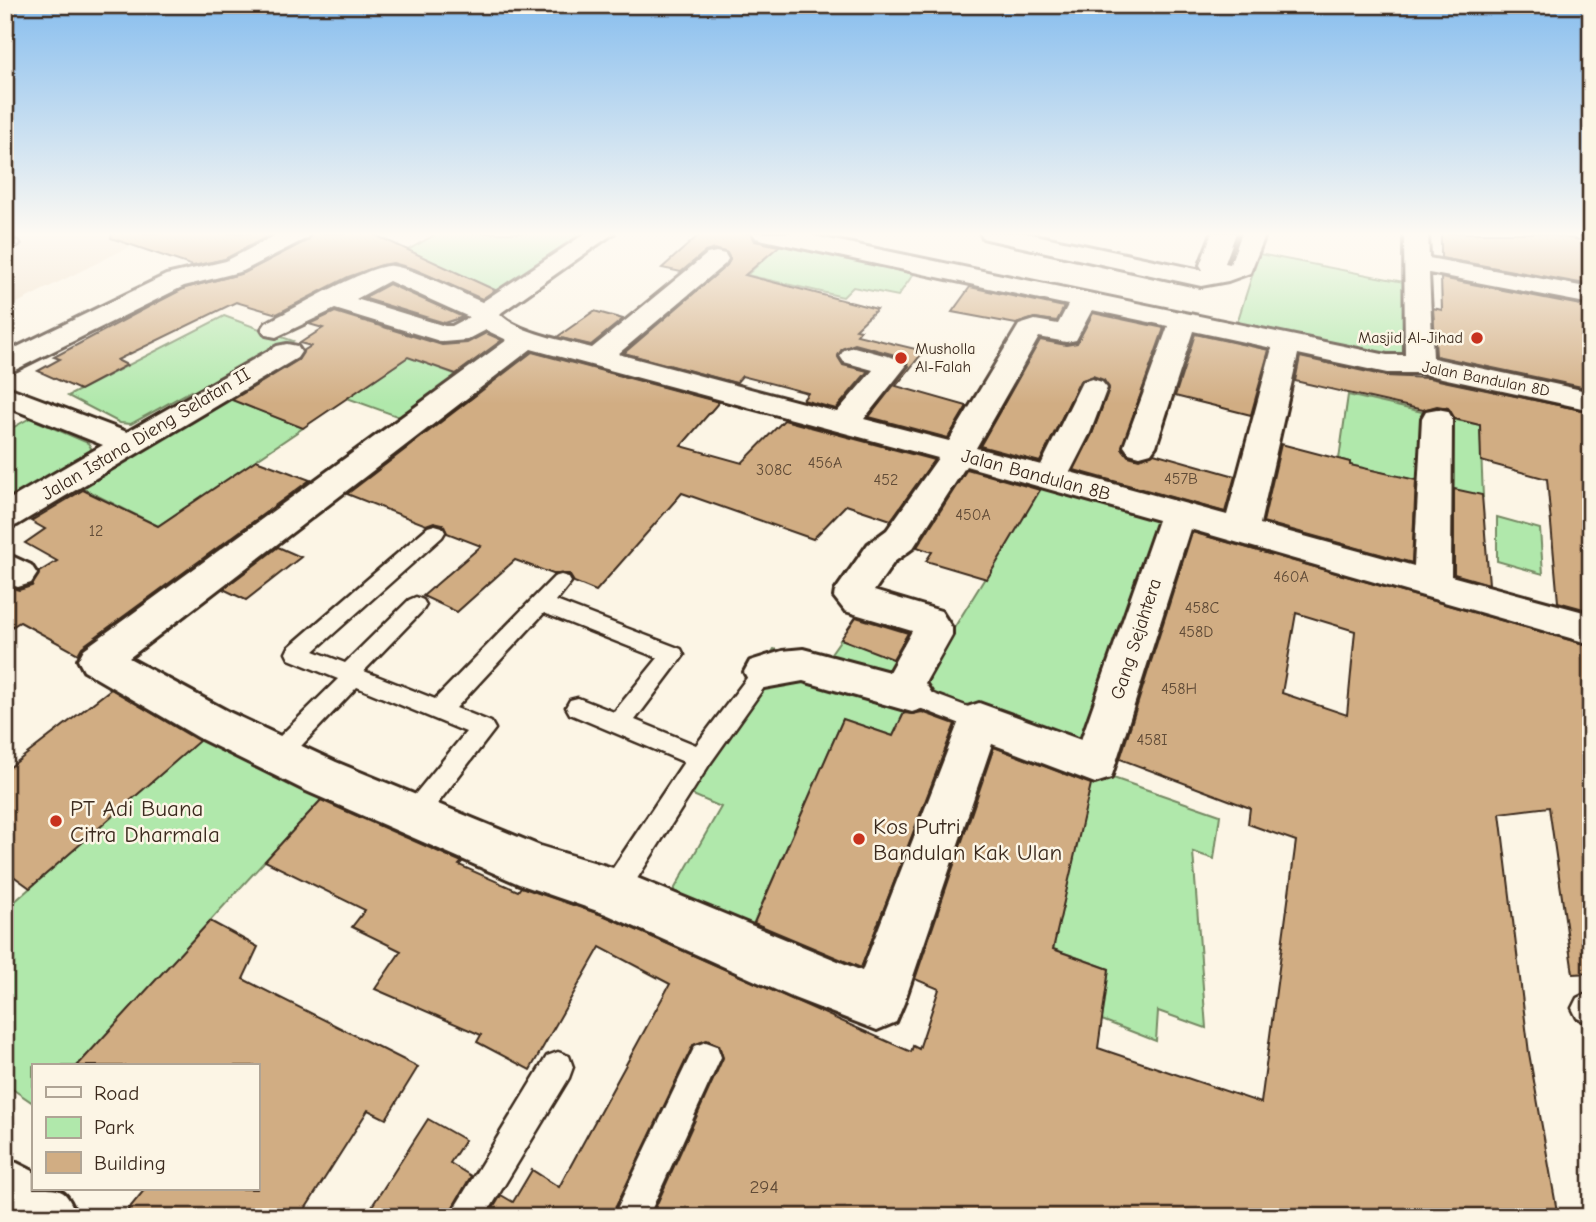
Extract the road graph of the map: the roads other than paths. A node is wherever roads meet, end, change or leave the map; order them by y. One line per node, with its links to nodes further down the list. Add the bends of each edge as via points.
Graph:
1 (155, 290): 18 (street)
2 (349, 290): 10 (street, Jalan Bandulan 8B)
3 (430, 290): 12 (street, Jalan Bandulan 8B)
4 (517, 290): 12 (street, via 493,306)
5 (679, 290): 17 (street)
6 (1036, 290): 11 (street, Jalan Bandulan 8D)
7 (1419, 290): 19 (street)
8 (1559, 290): 9 (street)
9 (1591, 296)
10 (330, 299): 12 (street, via 443,334 457,334); 24 (street, Jalan Istana Dieng Selatan II, via 281,340)
11 (1084, 300): 13 (street, Jalan Bandulan 8D); 26 (street, via 1066,334 1029,331)
12 (487, 316): 14 (street, Jalan Bandulan 8B, via 497,326)
13 (1183, 321): 15 (street, Jalan Bandulan 8D); 25 (street)
14 (527, 338): 17 (street, Jalan Bandulan 8B); 44 (street, via 98,660)
15 (1287, 343): 19 (street, Jalan Bandulan 8D, via 1387,364); 30 (street)
16 (855, 356): 23 (street, via 892,366)
17 (597, 358): 23 (street, Jalan Bandulan 8B)
18 (5, 365)
19 (1429, 366): 22 (street, Jalan Bandulan 8D); 33 (street, via 1437,416)
20 (1092, 388): 27 (street)
21 (5, 395): 24 (street)
22 (1591, 401)
23 (844, 423): 26 (street, Jalan Bandulan 8B)
24 (128, 444): 29 (street, Jalan Istana Dieng Selatan II)
25 (1140, 446)
26 (957, 453): 27 (street, Jalan Bandulan 8B); 39 (street, via 901,540 881,553 853,597 927,621 932,628)
27 (1050, 478): 28 (street, Jalan Bandulan 8B)
28 (1178, 513): 30 (street, Jalan Bandulan 8B); 42 (street, Gang Sejahtera, via 1095,764)
29 (5, 517)
30 (1241, 530): 33 (street, Jalan Bandulan 8B)
31 (435, 532): 38 (lane, via 297,653)
32 (561, 582): 34 (lane)
33 (1432, 585): 36 (street, Jalan Bandulan 8B)
34 (540, 604): 41 (lane); 43 (lane, via 673,655)
35 (416, 605): 38 (lane, via 356,664)
36 (1591, 629)
37 (764, 672): 39 (street, via 803,665); 45 (lane)
38 (352, 674): 41 (lane); 44 (lane, via 347,685)
39 (905, 693): 42 (lane)
40 (578, 707): 43 (lane)
41 (439, 710): 46 (lane, via 483,729)
42 (979, 721): 47 (street, via 877,1003 809,990)
43 (618, 724): 45 (lane)
44 (276, 756): 46 (street)
45 (700, 758): 47 (lane)
46 (412, 817): 47 (street, via 536,868)
47 (613, 892)
48 (706, 1057): 53 (lane)
49 (558, 1067): 52 (lane)
50 (5, 1188): 51 (street)
51 (46, 1217)
52 (466, 1217)
53 (630, 1217)

